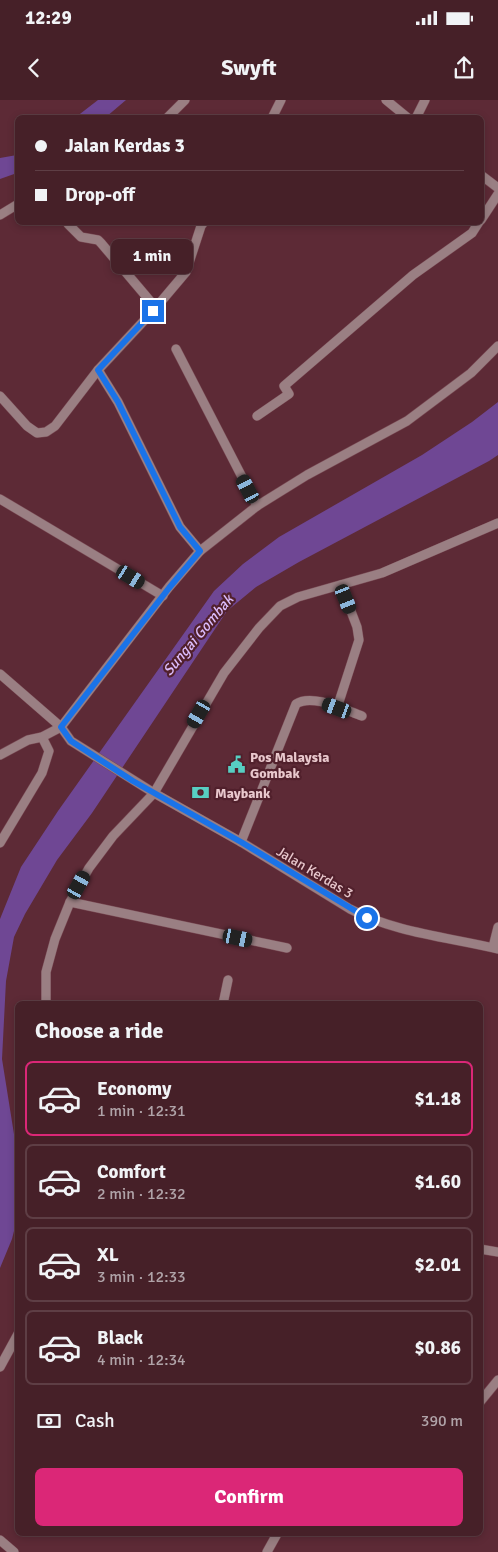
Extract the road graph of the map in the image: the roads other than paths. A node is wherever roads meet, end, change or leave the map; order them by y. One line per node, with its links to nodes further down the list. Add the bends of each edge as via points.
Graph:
1 (185, 100): 5 (street)
2 (281, 100): 6 (street)
3 (386, 100): 7 (street)
4 (425, 100): 8 (street)
5 (170, 115)
6 (274, 115)
7 (404, 115)
8 (418, 115)
9 (484, 177): 10 (street)
10 (498, 188)
11 (498, 194): 14 (street)
12 (15, 206): 13 (street)
13 (0, 215)
14 (484, 215)
15 (69, 225): 18 (street, via 81,237 98,240)
16 (202, 225): 18 (street, via 186,272)
17 (477, 225): 23 (street, via 472,233 413,276 284,386 289,394)
18 (156, 308): 21 (street)
19 (498, 346): 25 (street, via 471,373 407,421)
20 (176, 349): 25 (street)
21 (98, 370): 22 (street, via 55,426 46,432 37,433 27,426); 27 (street, via 118,402 180,527)
22 (0, 396)
23 (257, 416)
24 (0, 499): 29 (street)
25 (257, 506): 27 (street)
26 (498, 522): 28 (street, via 382,573)
27 (200, 551): 29 (street)
28 (341, 585): 31 (street, via 359,640); 36 (street, via 298,597 280,606 259,628 224,673)
29 (163, 596): 33 (street)
30 (0, 674): 33 (street)
31 (337, 708): 32 (street); 37 (street, via 314,699 296,704)
32 (362, 716)
33 (61, 727): 34 (street); 36 (street, Jalan Kerdas 3, via 71,741)
34 (42, 737): 35 (street, via 28,740); 38 (street, via 49,751 42,773)
35 (0, 755)
36 (154, 794): 37 (street, Jalan Kerdas 3); 39 (street, via 102,849)
37 (241, 842): 42 (street, Jalan Kerdas 3, via 367,918)
38 (0, 843)
39 (70, 902): 41 (street); 44 (street, via 46,972)
40 (498, 927): 42 (street)
41 (287, 948)
42 (495, 948)
43 (228, 980): 45 (street)
44 (46, 1001)
45 (224, 1001)
46 (483, 1249): 47 (street)
47 (498, 1252)
48 (15, 1340): 49 (street)
49 (0, 1367)
50 (498, 1380): 51 (street)
51 (483, 1398)
52 (276, 1536): 55 (street)
53 (0, 1540): 54 (street)
54 (14, 1552)
55 (267, 1552)

